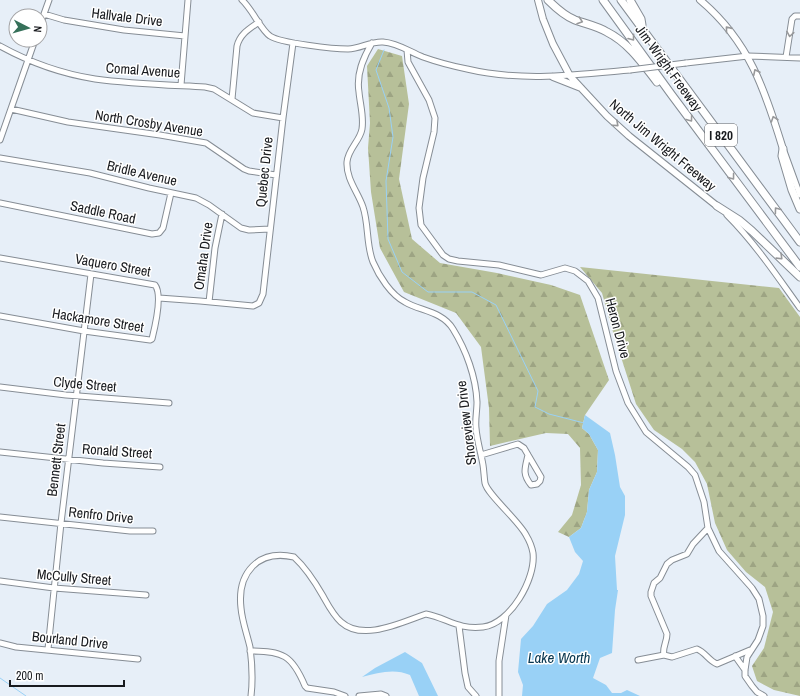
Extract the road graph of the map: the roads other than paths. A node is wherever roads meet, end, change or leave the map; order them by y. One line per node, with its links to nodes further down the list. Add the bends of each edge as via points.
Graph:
1 (188, 0): 13 (street)
2 (242, 0): 11 (street)
3 (538, 0): 23 (main road, North Jim Wright Freeway, via 553,44)
4 (548, 0): 27 (highway, one-way to 27, via 570,17 604,30 621,40 665,91)
5 (603, 0): 27 (highway, Jim Wright Freeway / I 820, one-way to 27)
6 (621, 0): 12 (highway, Jim Wright Freeway / I 820)
7 (630, 0): 12 (highway, via 641,19)
8 (700, 0): 19 (main road, one-way to 8, via 730,31)
9 (48, 15): 13 (street, Hallvale Drive, via 124,30)
10 (800, 16): 20 (street, one-way to 20, via 792,19)
11 (259, 22): 14 (street, via 270,36); 28 (street, via 239,39)
12 (643, 29): 42 (highway, Jim Wright Freeway / I 820, one-way to 12)
13 (185, 36): 25 (street)
14 (294, 43): 15 (street, via 348,49); 30 (street, Quebec Drive)
15 (372, 43): 18 (street, via 385,42); 57 (street, Shoreview Drive, via 359,75 362,129 350,151 348,174 364,209 370,251 380,275 399,299 434,313 450,325 462,346 476,392 476,427)
16 (0, 46): 22 (street, Comal Avenue)
17 (32, 48): 22 (street)
18 (407, 50): 24 (street, via 468,70 503,75); 63 (street, Heron Drive, via 408,62 429,100 435,118 419,208 421,225 443,255 458,261 499,265 541,274 565,268 575,271 588,281 598,298 616,371 628,403 646,432 695,475 704,502)
19 (748, 56): 20 (street); 23 (street, bridge); 32 (main road, one-way to 19, via 761,83)
20 (786, 57): 21 (street)
21 (800, 58)
22 (28, 60): 25 (street, Comal Avenue, via 94,79); 29 (street)
23 (570, 76): 24 (street); 26 (main road, North Jim Wright Freeway)
24 (553, 77): 26 (main road)
25 (180, 85): 28 (street, Comal Avenue, via 214,89)
26 (584, 90): 38 (main road, North Jim Wright Freeway, one-way to 38, via 629,136)
27 (671, 94): 44 (highway, Jim Wright Freeway / I 820, one-way to 44)
28 (232, 99): 30 (street, Comal Avenue, via 253,113)
29 (11, 108): 31 (street); 34 (street, North Crosby Avenue, via 68,122 206,143 244,169)
30 (283, 118): 34 (street, Quebec Drive)
31 (0, 140)
32 (784, 149): 36 (street); 39 (highway, via 782,156)
33 (0, 158): 35 (street, Bridle Avenue, via 90,173)
34 (276, 175): 41 (street, Quebec Drive)
35 (171, 193): 37 (street, Saddle Road, via 163,228 159,233 152,234); 40 (street, Bridle Avenue, via 196,198)
36 (800, 195)
37 (0, 203)
38 (717, 206): 46 (highway, one-way to 46, via 752,231); 50 (street, North Jim Wright Freeway, via 744,232)
39 (800, 209)
40 (222, 214): 41 (street, Bridle Avenue, via 241,228); 48 (street, Omaha Drive)
41 (270, 229): 49 (street, Quebec Drive, via 263,294)
42 (800, 242)
43 (0, 258): 45 (street, Vaquero Street)
44 (800, 267)
45 (92, 274): 47 (street, Vaquero Street, via 155,285); 52 (street, Bennett Street)
46 (800, 278)
47 (159, 298): 48 (street, Vaquero Street); 52 (street, Hackamore Street, via 152,340)
48 (209, 302): 49 (street, Vaquero Street, via 253,306)
49 (258, 304)
50 (800, 308)
51 (0, 316): 52 (street, Hackamore Street)
52 (84, 331): 54 (street, Bennett Street)
53 (0, 387): 54 (street, Clyde Street)
54 (76, 396): 55 (street, Clyde Street); 59 (street, Bennett Street)
55 (168, 403)
56 (0, 452): 59 (street, Ronald Street)
57 (481, 455): 58 (street, via 518,444); 68 (street, Shoreview Drive, via 485,485 521,527 533,552 527,584 518,602)
58 (528, 455): 58 (street, via 541,477 537,484 531,485 525,479)
59 (69, 460): 60 (street, Ronald Street); 62 (street, Bennett Street)
60 (160, 467)
61 (0, 517): 62 (street, Renfro Drive)
62 (61, 523): 64 (street, Renfro Drive); 66 (street, Bennett Street)
63 (708, 528): 72 (street, Heron Drive, via 719,550 760,599 763,626 758,640); 74 (street, via 687,554 667,564 651,590 651,596 667,634)
64 (153, 531)
65 (0, 581): 66 (street, McCully Street)
66 (54, 588): 67 (street, McCully Street); 71 (street, Bennett Street)
67 (146, 595)
68 (506, 615): 69 (street, Shoreview Drive, via 484,627); 84 (street, via 500,661)
69 (459, 626): 73 (street, Shoreview Drive, via 426,614 382,629 351,628 335,616 317,586 294,557 273,557 254,564 248,570 242,587 240,608); 83 (street, via 464,673 468,687)
70 (0, 643): 71 (street, Bourland Drive, via 5,646)
71 (48, 649): 76 (street, Bourland Drive)
72 (750, 650): 75 (street); 78 (street, Heron Drive)
73 (250, 651): 79 (street, Shoreview Drive); 80 (street, via 270,651 281,655 295,666 307,688)
74 (664, 656): 75 (street, via 672,657 697,649 717,664); 77 (street)
75 (735, 656): 78 (street)
76 (138, 659)
77 (638, 660)
78 (745, 670): 85 (street, via 745,676 752,686)
79 (251, 696)
80 (345, 696)
81 (359, 696): 82 (street)
82 (386, 696)
83 (476, 696)
84 (499, 696)
85 (764, 696)

